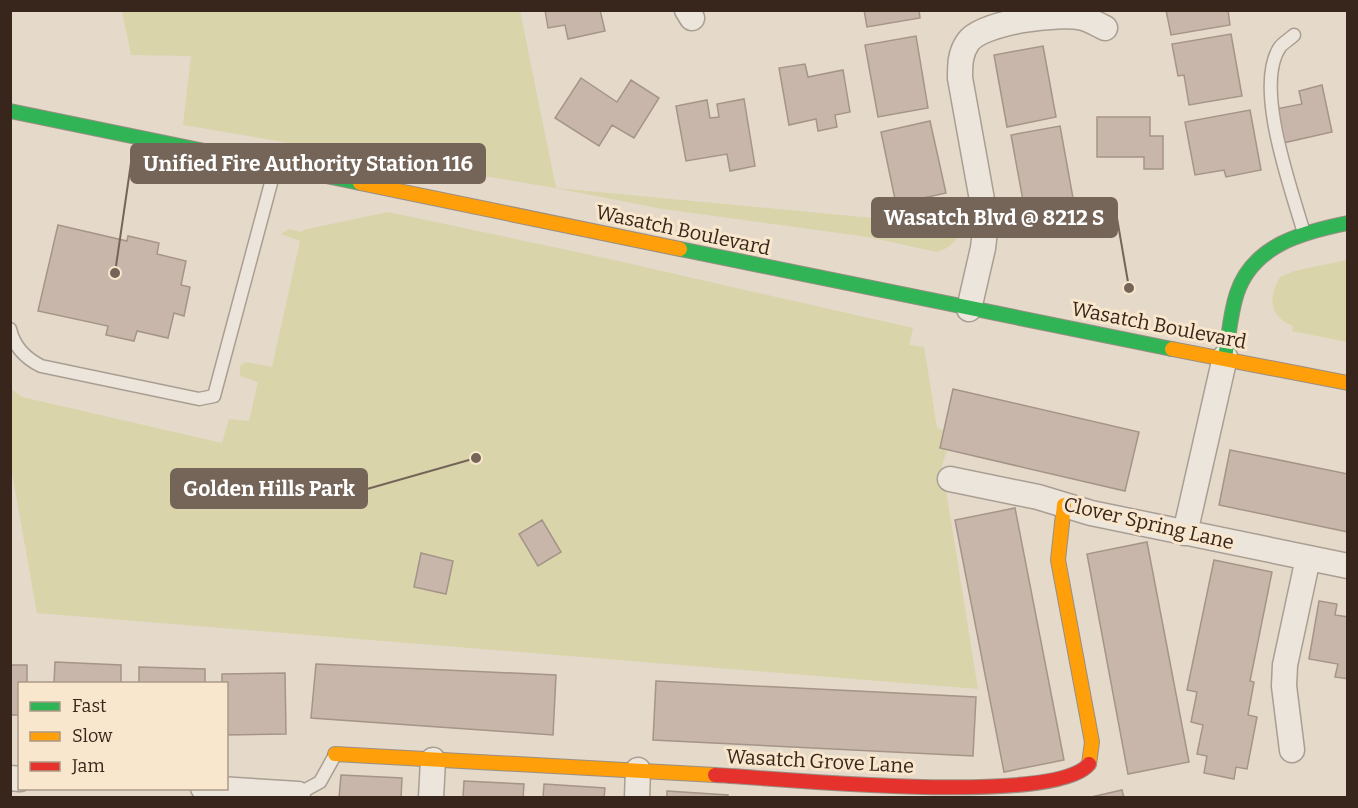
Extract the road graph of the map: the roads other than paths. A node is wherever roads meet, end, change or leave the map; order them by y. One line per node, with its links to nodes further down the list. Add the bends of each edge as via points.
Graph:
1 (1105, 28): 7 (street, via 1084,18 1054,16 990,28 968,41 960,57 960,78 986,222)
2 (1294, 35): 6 (lane, via 1279,48 1270,79 1271,112)
3 (10, 111): 4 (main road, Wasatch Boulevard)
4 (275, 165): 7 (main road, Wasatch Boulevard); 8 (lane, via 214,396 199,399 41,366 19,350)
5 (1347, 223): 6 (main road)
6 (1304, 235): 9 (main road, via 1256,259 1243,278)
7 (969, 309): 9 (main road, Wasatch Boulevard)
8 (10, 329)
9 (1225, 357): 10 (main road, Wasatch Boulevard); 13 (street)
10 (1347, 383)
11 (950, 479): 12 (street, Clover Spring Lane)
12 (1064, 505): 13 (street, Clover Spring Lane); 21 (main road, Wasatch Grove Lane, via 1058,560 1092,742 1089,766 1072,777 994,789)
13 (1185, 533): 14 (street, Clover Spring Lane)
14 (1308, 558): 15 (street, Clover Spring Lane); 16 (street, via 1284,686)
15 (1347, 566)
16 (1292, 750)
17 (336, 754): 18 (main road, Wasatch Grove Lane); 22 (lane, Wasatch Grove Lane, via 320,782)
18 (433, 760): 19 (main road, Wasatch Grove Lane); 23 (street)
19 (638, 770): 21 (main road, Wasatch Grove Lane); 24 (street)
20 (222, 790): 22 (street)
21 (841, 790)
22 (298, 794)
23 (431, 798)
24 (637, 798)

